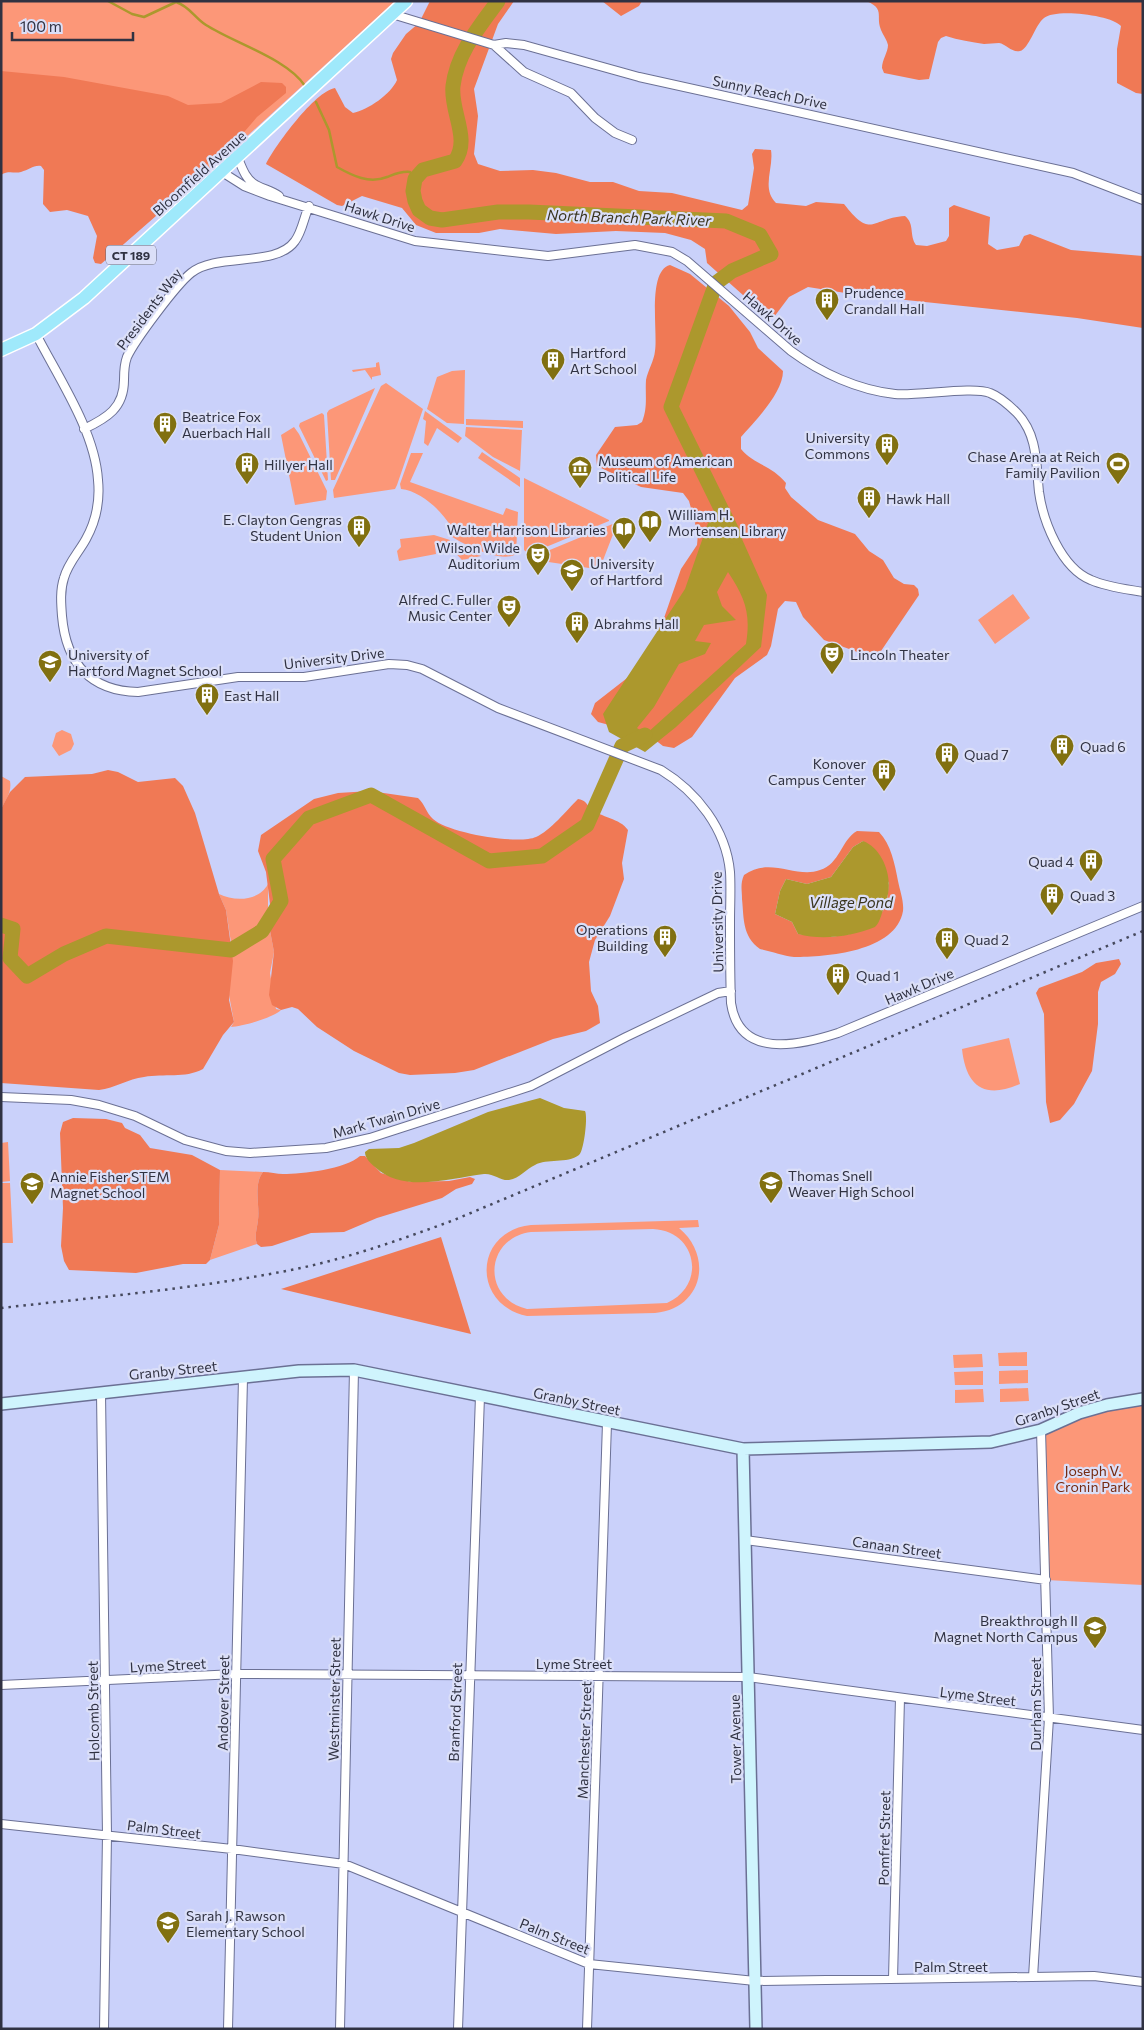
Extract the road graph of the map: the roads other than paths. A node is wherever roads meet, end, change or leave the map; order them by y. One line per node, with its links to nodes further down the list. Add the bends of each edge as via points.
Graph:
1 (406, 1): 2 (main road, Bloomfield Avenue / CT 189)
2 (392, 14): 3 (street, Sunny Reach Drive); 5 (main road, Bloomfield Avenue / CT 189)
3 (494, 45): 4 (street, via 524,72 571,93 595,118 615,133); 8 (street, Sunny Reach Drive, via 524,45 639,77 1073,173)
4 (632, 140)
5 (238, 158): 6 (main road, Bloomfield Avenue / CT 189); 7 (street, Hawk Drive, via 245,175 255,185 272,190)
6 (222, 172): 7 (street, Hawk Drive, via 244,186); 10 (main road, Bloomfield Avenue / CT 189, via 84,298)
7 (280, 198): 9 (street, Hawk Drive)
8 (1143, 200)
9 (309, 206): 12 (street, Presidents Way, via 298,236 286,250 209,265 190,273 127,357 123,395 118,406 107,418); 13 (street, Hawk Drive, via 415,241 548,256 635,245 672,252 688,261 791,351 848,382 893,394 988,392 1001,399 1028,428 1037,458 1045,520 1052,538 1070,564 1090,580)
10 (36, 334): 11 (main road, Bloomfield Avenue / CT 189); 12 (street, University Drive)
11 (1, 350)
12 (84, 429): 15 (street, University Drive, via 97,469 98,504 87,538 65,575 61,608 70,651 96,682 122,692 138,692 238,677 304,677 389,664 407,665 420,668 498,708 661,770 680,783 704,808 717,831 730,874)
13 (1143, 592)
14 (1143, 906): 15 (street, Hawk Drive, via 850,1029 809,1041 774,1044 762,1043 748,1036 734,1018)
15 (731, 991): 16 (street, Mark Twain Drive, via 709,998 516,1092 370,1138 326,1148 258,1153 226,1151 191,1142 135,1116 99,1105)
16 (1, 1097)
17 (354, 1370): 18 (main road, Granby Street, via 299,1371); 20 (main road, Granby Street); 29 (street, Westminster Street)
18 (243, 1378): 19 (main road, Granby Street); 28 (street, Andover Street)
19 (101, 1393): 22 (main road, Granby Street); 33 (street, Holcomb Street)
20 (480, 1396): 23 (main road, Granby Street); 30 (street, Branford Street)
21 (1143, 1399): 24 (main road, Granby Street, via 1079,1413)
22 (1, 1404)
23 (607, 1423): 25 (main road, Granby Street); 31 (street, Manchester Street)
24 (1041, 1430): 25 (main road, Granby Street, via 991,1442); 27 (street, Durham Street)
25 (744, 1449): 26 (main road, Tower Avenue)
26 (745, 1540): 27 (street, Canaan Street); 32 (main road, Tower Avenue)
27 (1046, 1580): 36 (street, Durham Street)
28 (236, 1674): 29 (street, Lyme Street); 33 (street, Lyme Street); 40 (street, Andover Street)
29 (347, 1675): 30 (street, Lyme Street); 41 (street, Westminster Street)
30 (469, 1675): 31 (street, Lyme Street); 42 (street, Branford Street)
31 (598, 1676): 32 (street, Lyme Street); 43 (street, Manchester Street)
32 (748, 1677): 35 (street, Lyme Street); 46 (main road, Tower Avenue)
33 (105, 1681): 34 (street, Lyme Street); 39 (street, Holcomb Street)
34 (1, 1686)
35 (900, 1698): 36 (street, Lyme Street); 45 (street, Pomfret Street)
36 (1049, 1718): 37 (street, Lyme Street); 44 (street, Durham Street)
37 (1143, 1730)
38 (1, 1824): 39 (street, Palm Street)
39 (107, 1835): 40 (street, Palm Street); 48 (street, Holcomb Street)
40 (232, 1849): 41 (street, Palm Street); 49 (street, Andover Street)
41 (344, 1864): 42 (street, Palm Street); 50 (street, Westminster Street)
42 (462, 1912): 43 (street, Palm Street); 51 (street, Branford Street)
43 (589, 1964): 46 (street, Palm Street); 52 (street, Manchester Street)
44 (1033, 1977): 45 (street, Palm Street); 47 (street, Palm Street, via 1094,1976)
45 (893, 1978): 46 (street, Palm Street)
46 (755, 1981): 53 (main road, Tower Avenue)
47 (1143, 1982)
48 (104, 2029)
49 (228, 2029)
50 (340, 2029)
51 (458, 2029)
52 (588, 2029)
53 (756, 2029)

